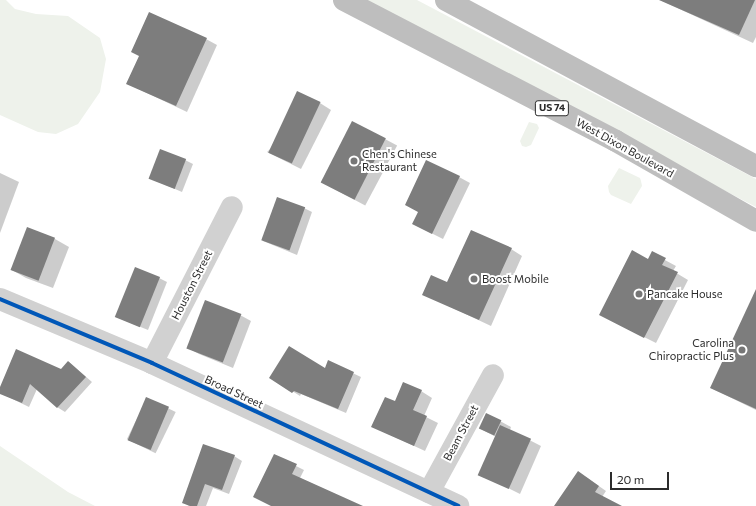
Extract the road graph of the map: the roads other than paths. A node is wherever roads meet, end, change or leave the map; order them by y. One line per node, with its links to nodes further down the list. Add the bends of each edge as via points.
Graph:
1 (344, 0): 5 (highway, West Dixon Boulevard / US 74, via 616,141)
2 (446, 0): 3 (highway)
3 (756, 166)
4 (232, 208): 7 (street, Houston Street)
5 (756, 221)
6 (0, 299): 7 (street, Broad Street)
7 (152, 363): 9 (street, Broad Street)
8 (493, 374): 9 (street, Beam Street)
9 (429, 492): 10 (street, Broad Street)
10 (458, 506)

